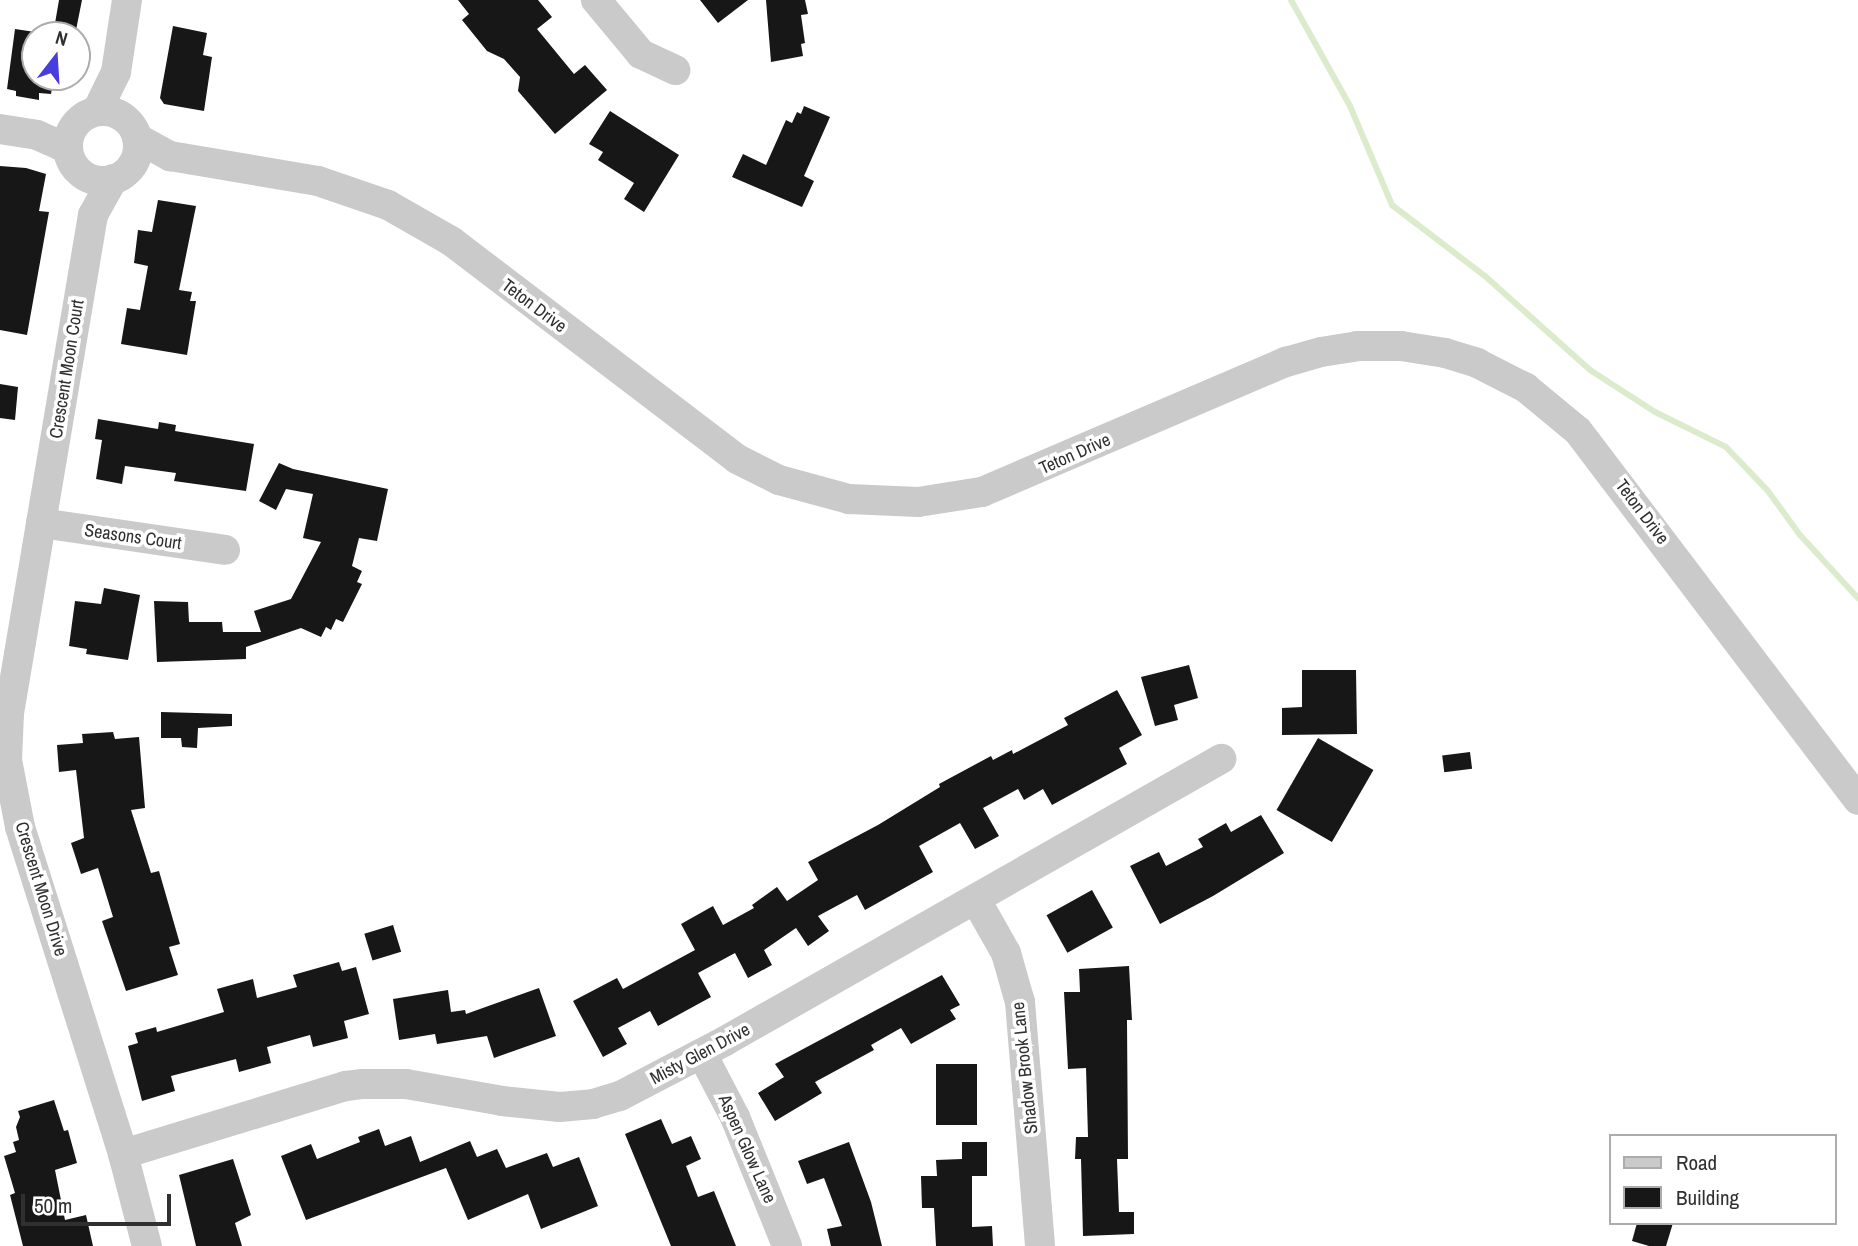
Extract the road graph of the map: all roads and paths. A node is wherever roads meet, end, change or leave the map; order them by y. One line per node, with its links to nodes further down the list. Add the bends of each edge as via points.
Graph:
1 (127, 0): 5 (street, Crescent Moon Court)
2 (596, 0): 3 (street, via 641,54)
3 (675, 70)
4 (0, 129): 5 (street)
5 (107, 140): 6 (street, Crescent Moon Court); 6 (street, Crescent Moon Court, via 99,181 83,175); 10 (street, Teton Drive, via 170,156 318,181 388,205 451,242 737,459 779,480 849,499 918,502 982,492 1286,362 1321,352 1401,346 1477,363 1541,398 1578,431)
6 (93, 215): 7 (street, Crescent Moon Court)
7 (41, 523): 8 (street, Seasons Court); 13 (street, Crescent Moon Drive, via 9,713 7,760 20,827)
8 (225, 550)
9 (1221, 759): 11 (street, Misty Glen Drive)
10 (1858, 800)
11 (976, 900): 12 (street, Misty Glen Drive); 16 (street, Shadow Brook Lane, via 1006,953 1020,1002)
12 (702, 1054): 13 (street, Misty Glen Drive, via 620,1096 593,1104 532,1105 406,1084 363,1084); 15 (street, Aspen Glow Lane, via 735,1117)
13 (123, 1154): 14 (street, Crescent Moon Drive)
14 (147, 1246)
15 (787, 1246)
16 (1040, 1246)

